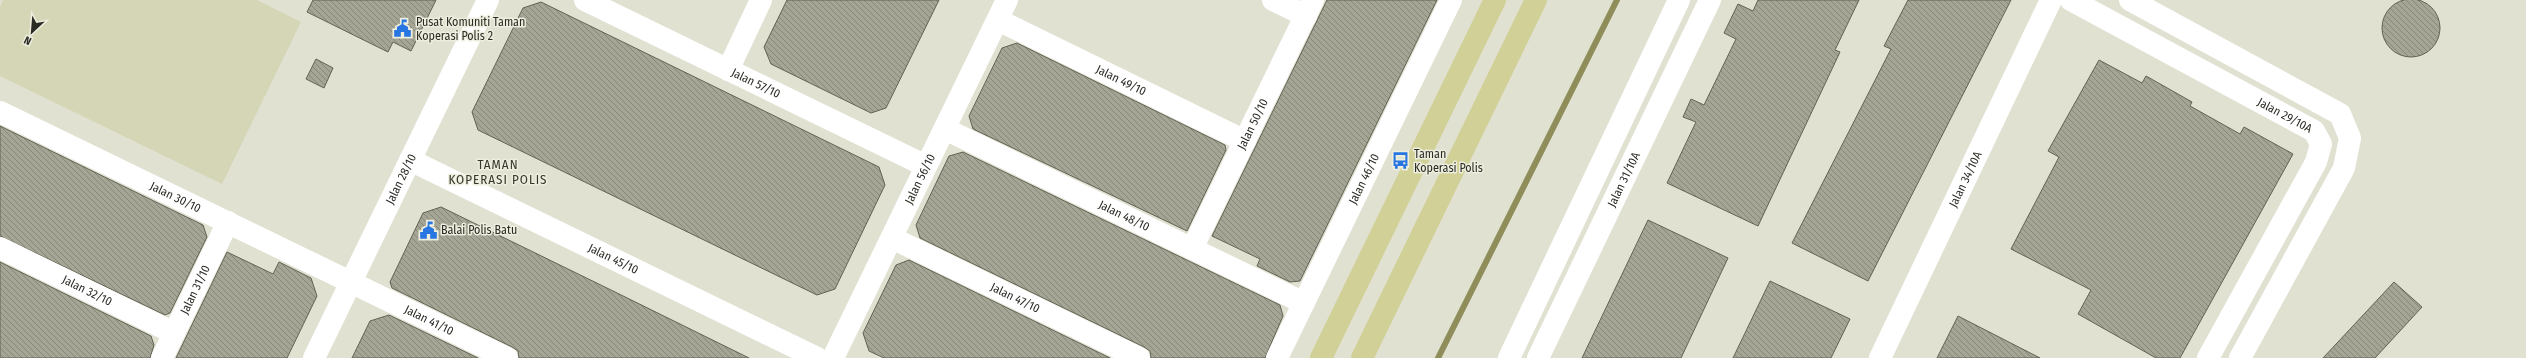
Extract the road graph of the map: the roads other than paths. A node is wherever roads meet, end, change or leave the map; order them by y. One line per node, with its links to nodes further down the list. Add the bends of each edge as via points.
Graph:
1 (488, 0): 20 (street, Jalan 28/10)
2 (585, 0): 16 (street, Jalan 57/10)
3 (761, 0): 16 (street)
4 (1007, 0): 15 (street, Jalan 56/10)
5 (1273, 0): 14 (street)
6 (1451, 0): 27 (street, Jalan 46/10)
7 (1495, 0): 36 (main road)
8 (1536, 0): 37 (main road)
9 (1679, 0): 38 (street)
10 (1710, 0): 39 (street, Jalan 31/10A)
11 (2051, 0): 40 (street, Jalan 34/10A)
12 (2071, 0): 41 (street, Jalan 29/10A, via 2314,131 2321,144 2316,162)
13 (2130, 0): 42 (street, via 2340,114 2350,138 2344,168)
14 (1310, 8): 19 (street, Jalan 50/10)
15 (998, 20): 18 (street, Jalan 56/10); 19 (street, Jalan 49/10)
16 (728, 70): 21 (street, Jalan 57/10)
17 (0, 112): 22 (street, Jalan 30/10)
18 (945, 128): 21 (street, Jalan 56/10); 25 (street, Jalan 48/10)
19 (1245, 141): 25 (street, Jalan 50/10)
20 (410, 160): 26 (street, Jalan 28/10); 32 (street, Jalan 45/10)
21 (926, 166): 23 (street, Jalan 56/10)
22 (228, 222): 26 (street, Jalan 30/10); 28 (street, Jalan 31/10)
23 (892, 238): 33 (street, Jalan 56/10); 34 (street, Jalan 47/10)
24 (0, 248): 28 (street, Jalan 32/10)
25 (1192, 249): 27 (street, Jalan 48/10)
26 (351, 282): 30 (street, Jalan 28/10); 31 (street, Jalan 41/10)
27 (1304, 303): 35 (street, Jalan 46/10)
28 (174, 333): 29 (street, Jalan 31/10)
29 (162, 358)
30 (314, 358)
31 (507, 358)
32 (816, 358)
33 (833, 358)
34 (1139, 358)
35 (1277, 358)
36 (1321, 358)
37 (1362, 358)
38 (1509, 358)
39 (1538, 358)
40 (1880, 358)
41 (2208, 358)
42 (2240, 358)

